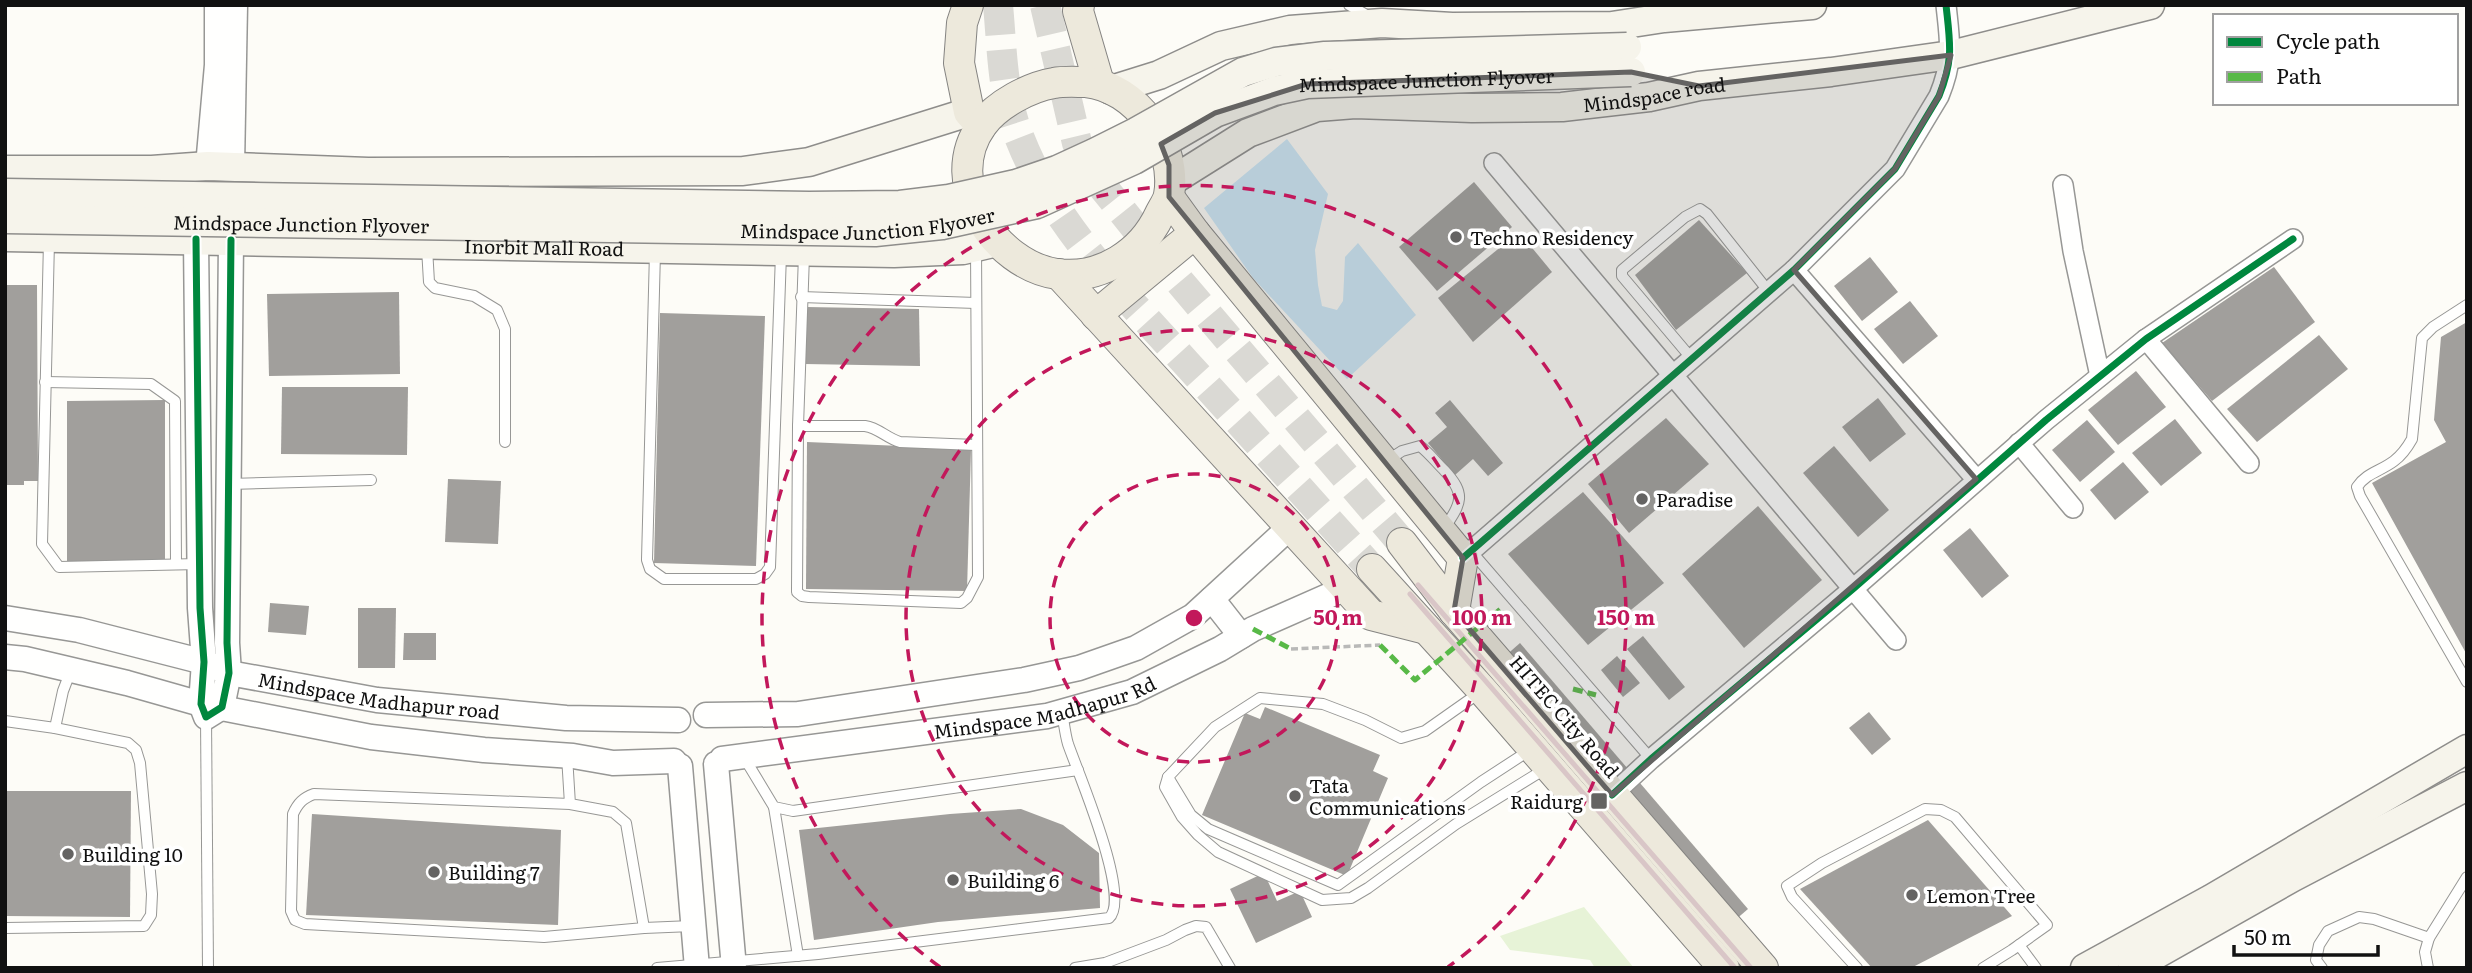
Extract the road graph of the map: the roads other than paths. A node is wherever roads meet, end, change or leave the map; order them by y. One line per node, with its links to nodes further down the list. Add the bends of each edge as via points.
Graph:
1 (217, 5): 17 (street)
2 (235, 5): 17 (street)
3 (1079, 5): 14 (main road)
4 (1349, 5): 10 (lane)
5 (1812, 5): 9 (main road)
6 (1946, 5): 11 (street)
7 (2150, 5): 11 (main road, Mindspace road)
8 (967, 6): 15 (main road, via 979,20)
9 (1670, 13): 10 (main road, via 1612,26); 12 (main road, Mindspace Junction Flyover)
10 (1382, 23): 14 (main road, via 1290,30 1221,46 1159,75)
11 (1951, 55): 13 (main road, Mindspace road); 35 (street, via 1940,96 1895,169)
12 (1629, 60): 13 (main road, Mindspace Junction Flyover); 22 (main road, Mindspace Junction Flyover, bridge, via 1325,55 1276,62 1242,72 1057,170 982,192 900,205); 23 (main road, Mindspace Junction Flyover, bridge, via 1307,84 1274,91 1215,113 1134,160 1037,204 942,225 875,232)
13 (1699, 86): 21 (main road, Mindspace road, via 1562,107 1317,107 1248,133)
14 (1105, 87): 15 (main road, via 1055,83 1026,92); 21 (main road, via 1133,104 1151,123 1169,165)
15 (982, 116): 19 (main road, via 809,162 743,171); 31 (main road, via 967,172 973,202 985,226)
16 (1494, 163): 44 (street)
17 (220, 166): 18 (main road); 19 (main road, via 368,172)
18 (5, 170)
19 (558, 171): 32 (main road)
20 (2063, 185): 45 (street)
21 (1169, 189): 24 (main road); 36 (main road, via 1158,219 1128,256 1107,268)
22 (5, 193)
23 (5, 219)
24 (1195, 233): 41 (main road); 51 (main road)
25 (5, 237): 26 (main road, Inorbit Mall Road)
26 (49, 237): 27 (main road, Inorbit Mall Road); 46 (lane)
27 (197, 239): 29 (main road, Inorbit Mall Road); 61 (street)
28 (2293, 239): 42 (street)
29 (231, 240): 30 (main road, Inorbit Mall Road); 55 (street)
30 (427, 244): 32 (main road, Inorbit Mall Road); 48 (lane, via 429,282 435,288 488,303 497,310 505,329)
31 (986, 245): 34 (main road, Inorbit Mall Road, via 894,253); 36 (main road, via 1036,269); 39 (lane)
32 (552, 246): 33 (main road, Inorbit Mall Road)
33 (656, 248): 34 (main road, Inorbit Mall Road); 34 (lane, via 647,560 650,569 664,579 756,579 770,567)
34 (793, 251): 38 (lane)
35 (1794, 270): 37 (street); 53 (street)
36 (1059, 274): 41 (main road)
37 (1769, 292): 43 (street); 43 (lane, via 1700,209 1622,270 1622,276)
38 (801, 297): 39 (lane); 47 (lane)
39 (976, 303): 50 (lane)
40 (2467, 305): 77 (lane, via 2423,338 2412,439 2393,461 2362,478 2357,487)
41 (1097, 315): 57 (main road)
42 (2146, 339): 45 (street); 52 (street)
43 (1692, 359): 44 (street)
44 (1674, 374): 60 (street); 64 (street)
45 (2100, 376): 49 (street)
46 (45, 382): 61 (lane, via 151,384 175,401); 61 (lane, via 42,544 59,567)
47 (798, 426): 50 (lane, via 865,426 900,442); 50 (lane, via 797,592 809,597 961,603 967,598 978,577)
48 (505, 442)
49 (2019, 443): 53 (street); 56 (street)
50 (976, 445)
51 (1385, 462): 58 (main road); 58 (lane, via 1420,446 1457,484 1461,496 1457,509)
52 (2249, 463)
53 (1976, 479): 64 (street)
54 (371, 480): 55 (lane)
55 (229, 484): 75 (street)
56 (2073, 508)
57 (1290, 527): 63 (main road); 65 (street)
58 (1442, 532): 60 (main road)
59 (1402, 543): 66 (main road, HITEC City Road)
60 (1467, 554): 66 (main road); 88 (lane)
61 (188, 564): 73 (street, via 200,608)
62 (1372, 569): 68 (main road)
63 (1346, 588): 68 (main road, via 1371,615); 69 (street, Mindspace Madhapur Rd)
64 (1854, 588): 70 (street); 88 (street)
65 (1212, 599): 69 (street); 71 (street, via 1193,616)
66 (1454, 611): 94 (main road, HITEC City Road)
67 (5, 618): 73 (street, Mindspace Madhapur road, via 79,630)
68 (1426, 629): 78 (main road)
69 (1241, 636): 76 (street, Mindspace Madhapur Rd)
70 (1896, 640)
71 (1145, 643): 76 (street); 81 (street, via 1079,668 1024,680 799,714)
72 (5, 657): 74 (street, Mindspace Madhapur road)
73 (204, 662): 75 (street, Mindspace Madhapur road); 79 (street)
74 (71, 669): 79 (street, Mindspace Madhapur road); 84 (lane)
75 (229, 673): 79 (street); 82 (street, Mindspace Madhapur road, via 377,699 566,718)
76 (1167, 674): 80 (street, Mindspace Madhapur Rd, via 1132,692)
77 (2467, 682)
78 (1483, 691): 87 (main road); 92 (lane, via 1430,727 1401,738 1323,704 1260,698 1215,727)
79 (210, 709): 86 (street, Mindspace Madhapur road, via 371,737); 106 (lane)
80 (1062, 712): 89 (street, Mindspace Madhapur Rd); 91 (lane)
81 (706, 715): 82 (street, via 691,714); 89 (street, via 725,733)
82 (678, 720): 90 (street, via 667,740)
83 (5, 721): 84 (lane)
84 (55, 727): 99 (lane, via 128,743 136,750 151,915 144,926 132,928)
85 (2467, 749): 115 (main road)
86 (567, 755): 90 (street, Mindspace Madhapur road, via 613,764); 95 (lane)
87 (1540, 758): 92 (lane, via 1481,782 1338,885 1208,829 1191,815); 92 (lane, via 1368,888 1351,898 1322,900 1218,852 1182,817 1165,787); 110 (main road)
88 (1651, 759): 94 (street)
89 (727, 760): 90 (street, via 707,771 689,772); 96 (lane); 104 (street)
90 (677, 764): 98 (street)
91 (1078, 770): 96 (lane, via 793,811); 103 (lane, via 1111,866 1115,906 1108,918)
92 (1168, 777)
93 (2467, 786): 116 (main road)
94 (1612, 795): 111 (main road, HITEC City Road)
95 (570, 804): 100 (lane, via 613,812 626,823); 100 (lane, via 306,797 293,814 291,911 295,920 305,924 544,937)
96 (774, 807): 103 (lane)
97 (2467, 877): 101 (lane)
98 (692, 926): 100 (lane); 105 (street)
99 (5, 928)
100 (644, 928)
101 (2430, 938): 117 (lane, via 2359,917 2328,932 2316,960); 118 (lane, via 2425,952)
102 (2019, 945): 112 (lane, via 2047,925 1955,817 1925,809 1787,886); 113 (lane); 114 (lane)
103 (798, 956): 104 (lane)
104 (734, 964): 105 (lane)
105 (696, 966): 107 (lane)
106 (208, 968)
107 (657, 968)
108 (1075, 968): 109 (lane, via 1105,963 1196,926 1206,927)
109 (1230, 968)
110 (1724, 968)
111 (1763, 968)
112 (1857, 968)
113 (1983, 968)
114 (2036, 968)
115 (2085, 968)
116 (2132, 968)
117 (2322, 968)
118 (2428, 968)

